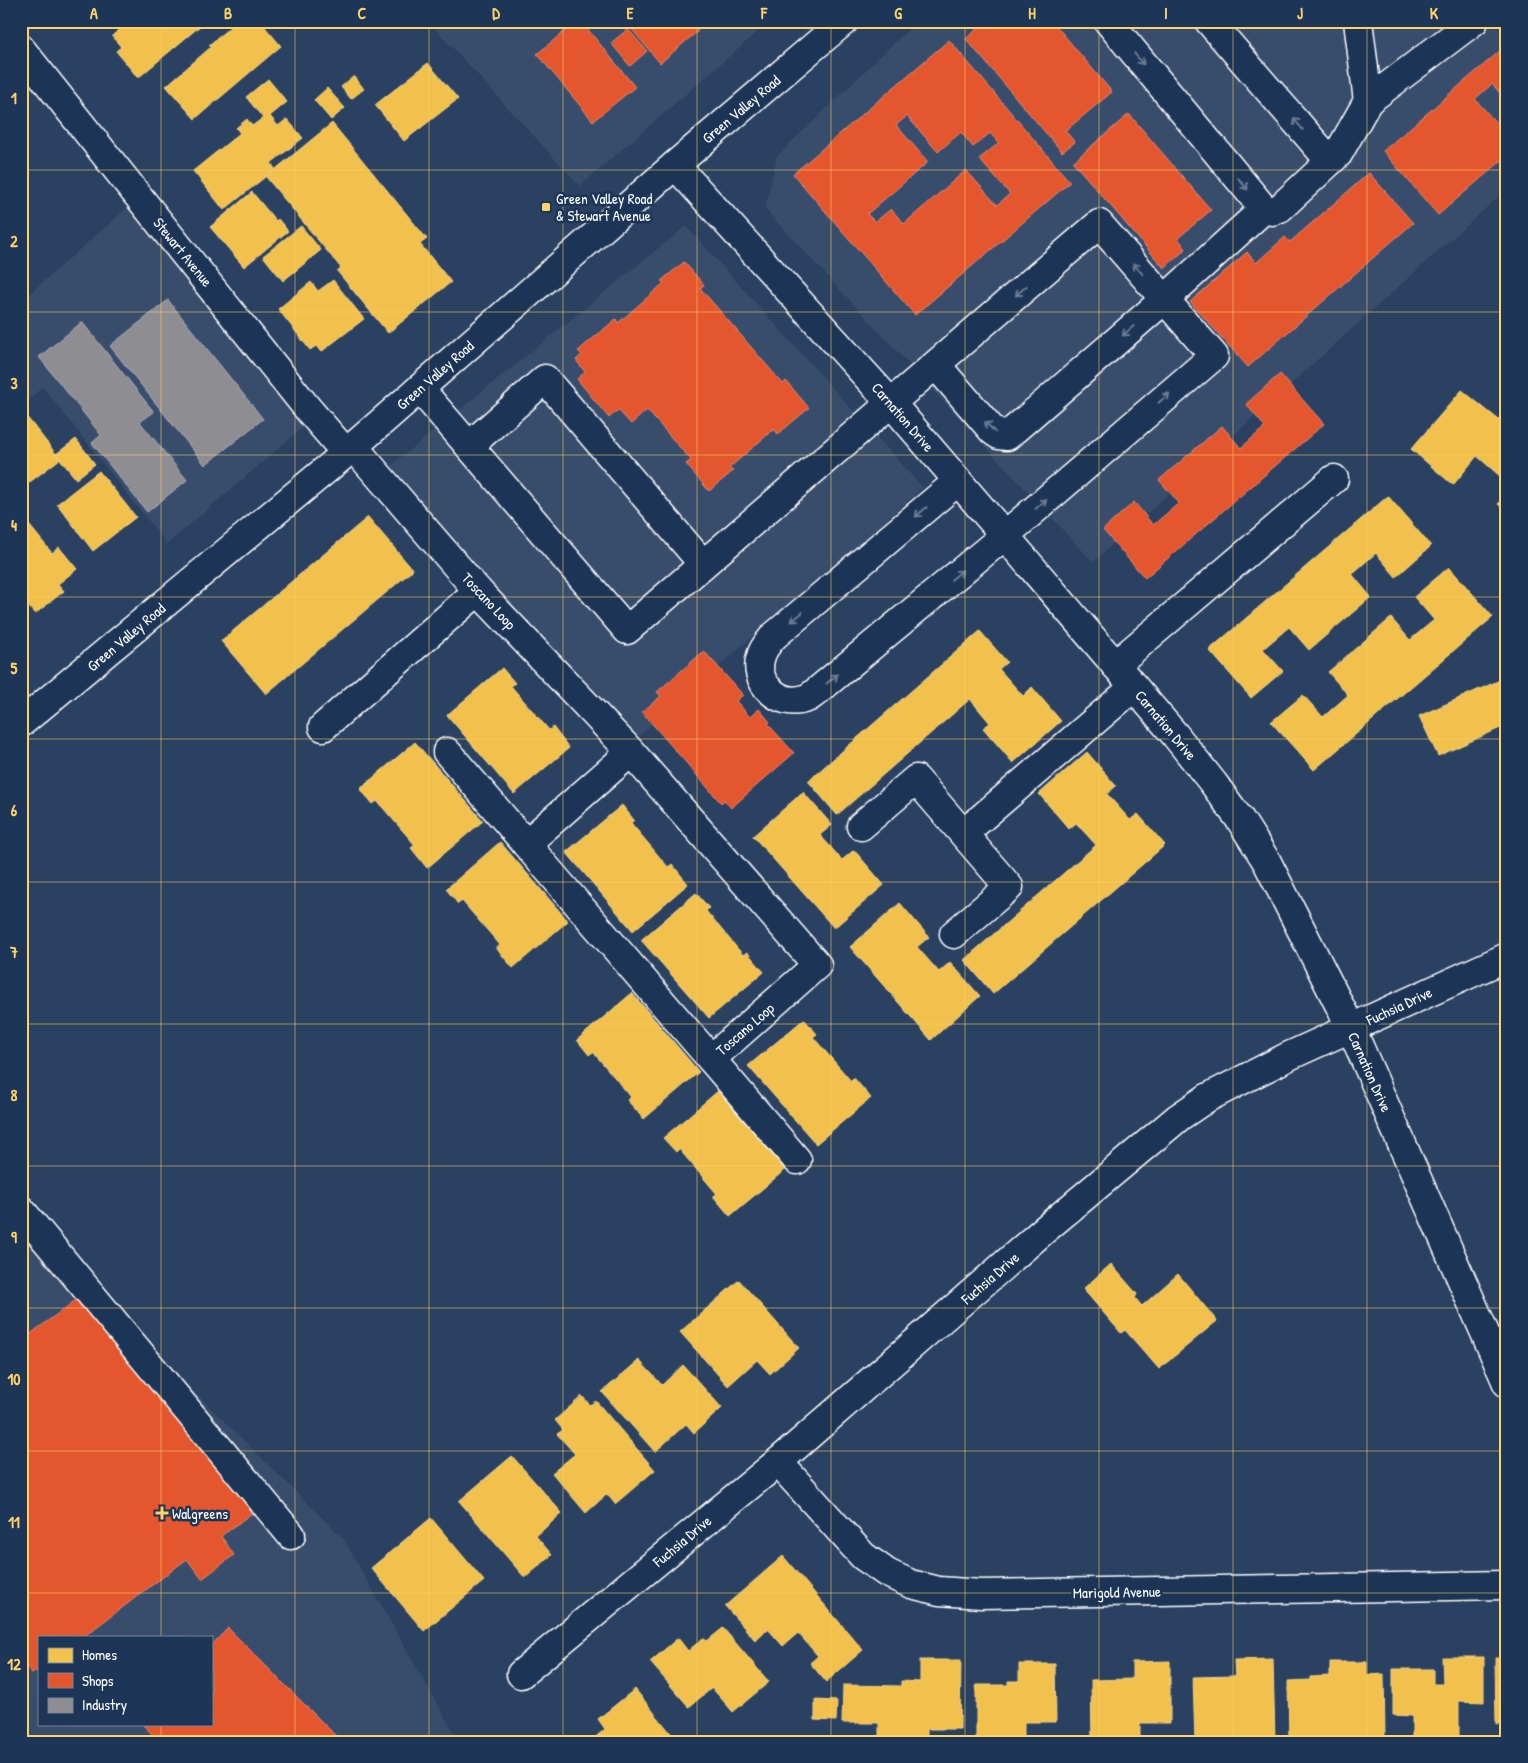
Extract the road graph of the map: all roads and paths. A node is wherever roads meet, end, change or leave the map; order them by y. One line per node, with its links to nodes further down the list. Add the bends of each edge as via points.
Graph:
1 (1108, 21): 10 (street, one-way to 10)
2 (1209, 21): 8 (street, one-way to 2)
3 (1358, 21): 7 (street)
4 (1474, 21): 7 (street)
5 (830, 25): 9 (street, Green Valley Road)
6 (21, 49): 16 (street, Stewart Avenue, via 302,401)
7 (1368, 101): 8 (street, via 1338,154)
8 (1330, 161): 10 (street, via 1280,208)
9 (675, 165): 13 (street, Green Valley Road); 14 (street, Carnation Drive)
10 (1264, 209): 11 (street)
11 (1165, 299): 12 (street, one-way to 12, via 1007,436 993,431); 12 (street, one-way to 12, via 1099,224); 19 (street, one-way to 11, via 1214,356)
12 (936, 364): 14 (street)
13 (420, 389): 15 (street); 16 (street, Green Valley Road)
14 (891, 403): 18 (street, Carnation Drive); 20 (street)
15 (469, 446): 20 (street, via 627,630); 20 (street, via 546,378)
16 (349, 450): 21 (street, Toscano Loop); 24 (street, Green Valley Road)
17 (1334, 479): 22 (street)
18 (958, 481): 19 (street, Carnation Drive); 19 (street, one-way to 19, via 774,636 759,665 766,686 783,699 806,698)
19 (1004, 536): 22 (street, Carnation Drive)
20 (703, 564)
21 (478, 591): 25 (street); 27 (street, Toscano Loop)
22 (1115, 665): 23 (street, Carnation Drive)
23 (1134, 687): 29 (street); 33 (street, Carnation Drive, via 1214,784 1246,829 1267,862)
24 (21, 723)
25 (324, 727)
26 (447, 752): 30 (street, Toscano Loop)
27 (631, 752): 30 (street); 34 (street, Toscano Loop, via 817,966)
28 (861, 826): 29 (street, via 916,779)
29 (964, 834): 31 (street, via 1009,887)
30 (526, 844): 34 (street, Toscano Loop)
31 (954, 934)
32 (1507, 958): 33 (street, Fuchsia Drive)
33 (1351, 1028): 37 (street, Carnation Drive); 38 (street, Fuchsia Drive, via 1232,1085 1179,1117)
34 (711, 1059): 35 (street)
35 (798, 1160)
36 (21, 1210): 39 (street)
37 (1507, 1383)
38 (778, 1462): 40 (street, Marigold Avenue, via 862,1556 910,1584 939,1591 981,1594); 41 (street, Fuchsia Drive)
39 (291, 1535)
40 (1507, 1585)
41 (521, 1674)

